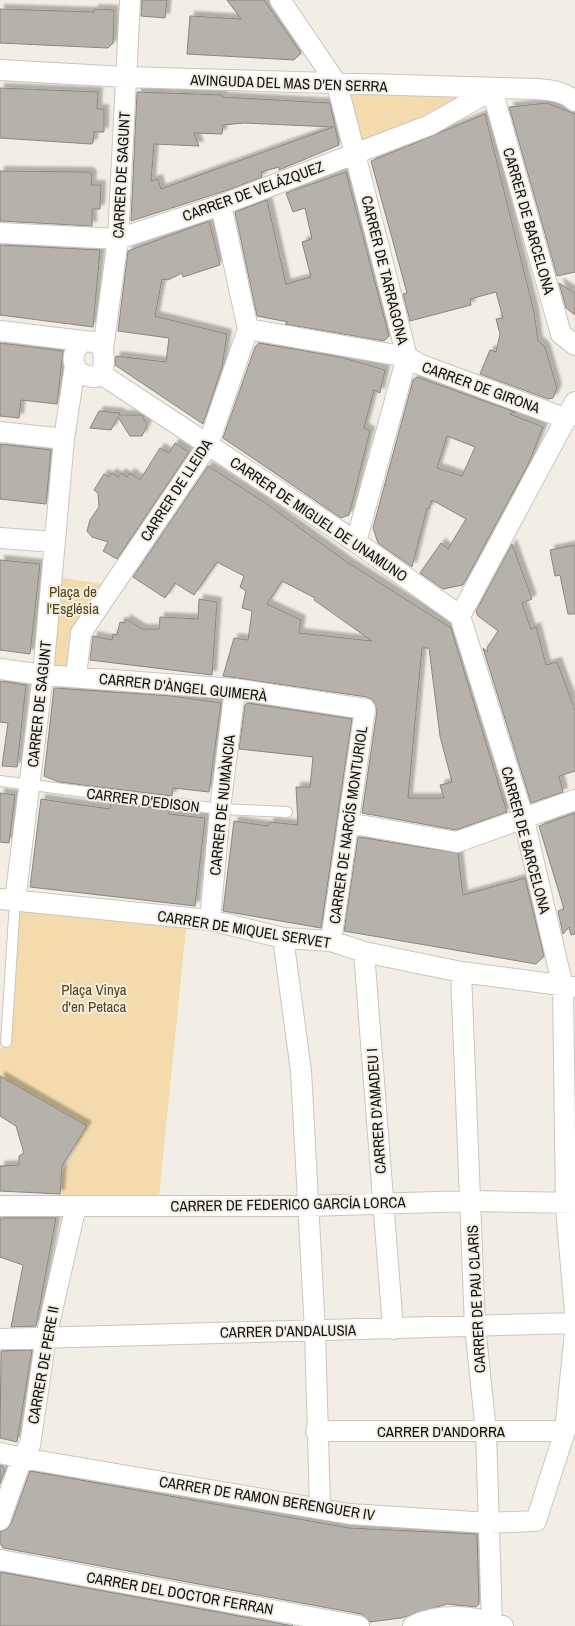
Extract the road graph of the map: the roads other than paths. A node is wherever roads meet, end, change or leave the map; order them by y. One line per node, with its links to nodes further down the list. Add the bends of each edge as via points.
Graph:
1 (130, 0): 4 (street, CARRER DE SAGUNT)
2 (280, 0): 5 (street, CARRER DE TARRAGONA)
3 (0, 70): 4 (street, AVINGUDA DEL MAS D'EN SERRA)
4 (125, 78): 5 (street, AVINGUDA DEL MAS D'EN SERRA); 11 (street, CARRER DE SAGUNT)
5 (337, 84): 6 (street, AVINGUDA DEL MAS D'EN SERRA); 8 (street, CARRER DE TARRAGONA)
6 (492, 90): 7 (street, AVINGUDA DEL MAS D'EN SERRA, via 556,91); 8 (street, CARRER DE VELÁZQUEZ, via 430,125); 15 (street, CARRER DE BARCELONA, via 561,334)
7 (575, 101)
8 (355, 153): 9 (street, CARRER DE VELÁZQUEZ); 17 (street, CARRER DE TARRAGONA)
9 (221, 205): 11 (street, CARRER DE VELÁZQUEZ); 12 (street)
10 (0, 232): 11 (street, CARRER DE VELÁZQUEZ)
11 (118, 239): 16 (street, CARRER DE SAGUNT)
12 (248, 329): 17 (street, CARRER DE GIRONA); 23 (street, CARRER DE LLEIDA)
13 (0, 331): 14 (street)
14 (83, 342): 16 (street, via 94,342); 18 (street, via 75,352)
15 (575, 345)
16 (103, 349): 19 (street)
17 (407, 357): 20 (street, CARRER DE GIRONA, via 419,364); 26 (street, CARRER DE TARRAGONA)
18 (75, 366): 19 (street, via 82,375 96,377); 22 (street, CARRER DE SAGUNT)
19 (101, 374): 23 (street, CARRER DE MIGUEL DE UNAMUNO)
20 (571, 410): 27 (street)
21 (0, 432): 22 (street)
22 (64, 439): 25 (street, CARRER DE SAGUNT)
23 (208, 445): 26 (street, CARRER DE MIGUEL DE UNAMUNO); 30 (street, CARRER DE LLEIDA, via 81,633)
24 (0, 538): 25 (street)
25 (54, 542): 29 (street, CARRER DE SAGUNT)
26 (356, 542): 27 (street, CARRER DE MIGUEL DE UNAMUNO)
27 (460, 616): 38 (street, CARRER DE BARCELONA)
28 (0, 669): 29 (street, CARRER D'ÀNGEL GUIMERÀ)
29 (43, 675): 30 (street, CARRER D'ÀNGEL GUIMERÀ); 34 (street, CARRER DE SAGUNT)
30 (76, 676): 31 (street, CARRER D'ÀNGEL GUIMERÀ)
31 (235, 690): 32 (street, CARRER D'ÀNGEL GUIMERÀ); 36 (street, CARRER DE NUMÀNCIA)
32 (365, 709): 39 (street, CARRER DE NARCÍS MONTURIOL)
33 (0, 781): 34 (lane, CARRER D'EDISON)
34 (30, 785): 36 (lane, CARRER D'EDISON); 40 (street, CARRER DE SAGUNT)
35 (575, 800): 38 (street)
36 (220, 809): 37 (lane, CARRER D'EDISON); 41 (street, CARRER DE NUMÀNCIA)
37 (287, 812)
38 (524, 820): 39 (street, via 456,842); 46 (street, CARRER DE BARCELONA)
39 (348, 823): 43 (street, CARRER DE NARCÍS MONTURIOL)
40 (8, 900): 41 (street, CARRER DE MIQUEL SERVET); 47 (lane, CARRER DE SAGUNT)
41 (210, 920): 42 (street, CARRER DE MIQUEL SERVET)
42 (283, 938): 43 (street, CARRER DE MIQUEL SERVET); 53 (street, via 301,1071)
43 (331, 941): 44 (street, CARRER DE MIQUEL SERVET)
44 (364, 952): 45 (street, CARRER DE MIQUEL SERVET); 50 (street, CARRER D'AMADEU I)
45 (461, 972): 46 (street, CARRER DE MIQUEL SERVET); 48 (street, CARRER DE PAU CLARIS)
46 (569, 987): 49 (street, CARRER DE BARCELONA)
47 (6, 1042)
48 (470, 1201): 49 (street, CARRER DE FEDERICO GARCÍA LORCA); 50 (street, CARRER DE FEDERICO GARCÍA LORCA); 56 (street, CARRER DE PAU CLARIS)
49 (570, 1203): 54 (street, CARRER DE BARCELONA)
50 (383, 1204): 53 (street, CARRER DE FEDERICO GARCÍA LORCA); 57 (street, CARRER D'AMADEU I)
51 (0, 1206): 52 (street, CARRER DE FEDERICO GARCÍA LORCA)
52 (76, 1206): 53 (street, CARRER DE FEDERICO GARCÍA LORCA); 60 (street, CARRER DE PERE II)
53 (307, 1206): 58 (street)
54 (575, 1312)
55 (575, 1323): 56 (street, CARRER D'ANDALUSIA)
56 (475, 1326): 57 (street, CARRER D'ANDALUSIA); 64 (street, CARRER DE PAU CLARIS)
57 (393, 1329): 58 (street, CARRER D'ANDALUSIA)
58 (315, 1331): 60 (street, CARRER D'ANDALUSIA); 62 (street)
59 (575, 1332): 63 (street)
60 (46, 1337): 61 (street, CARRER D'ANDALUSIA); 66 (street, CARRER DE PERE II, via 30,1445)
61 (0, 1339)
62 (316, 1431): 64 (street, CARRER D'ANDORRA); 67 (street)
63 (565, 1431): 64 (street, CARRER D'ANDORRA); 69 (street, CARRER DE RAMON BERENGUER IV, via 536,1521)
64 (486, 1432): 69 (street, CARRER DE PAU CLARIS)
65 (0, 1453): 66 (street, CARRER DE RAMON BERENGUER IV)
66 (22, 1458): 67 (street, CARRER DE RAMON BERENGUER IV); 68 (street, CARRER DE PERE II)
67 (320, 1508): 69 (street, CARRER DE RAMON BERENGUER IV, via 350,1514)
68 (0, 1520)
69 (489, 1523): 71 (street, CARRER DE PAU CLARIS)
70 (0, 1560): 72 (street, CARRER DEL DOCTOR FERRAN)
71 (496, 1625): 73 (street, via 444,1616)
72 (359, 1626)
73 (413, 1626)

